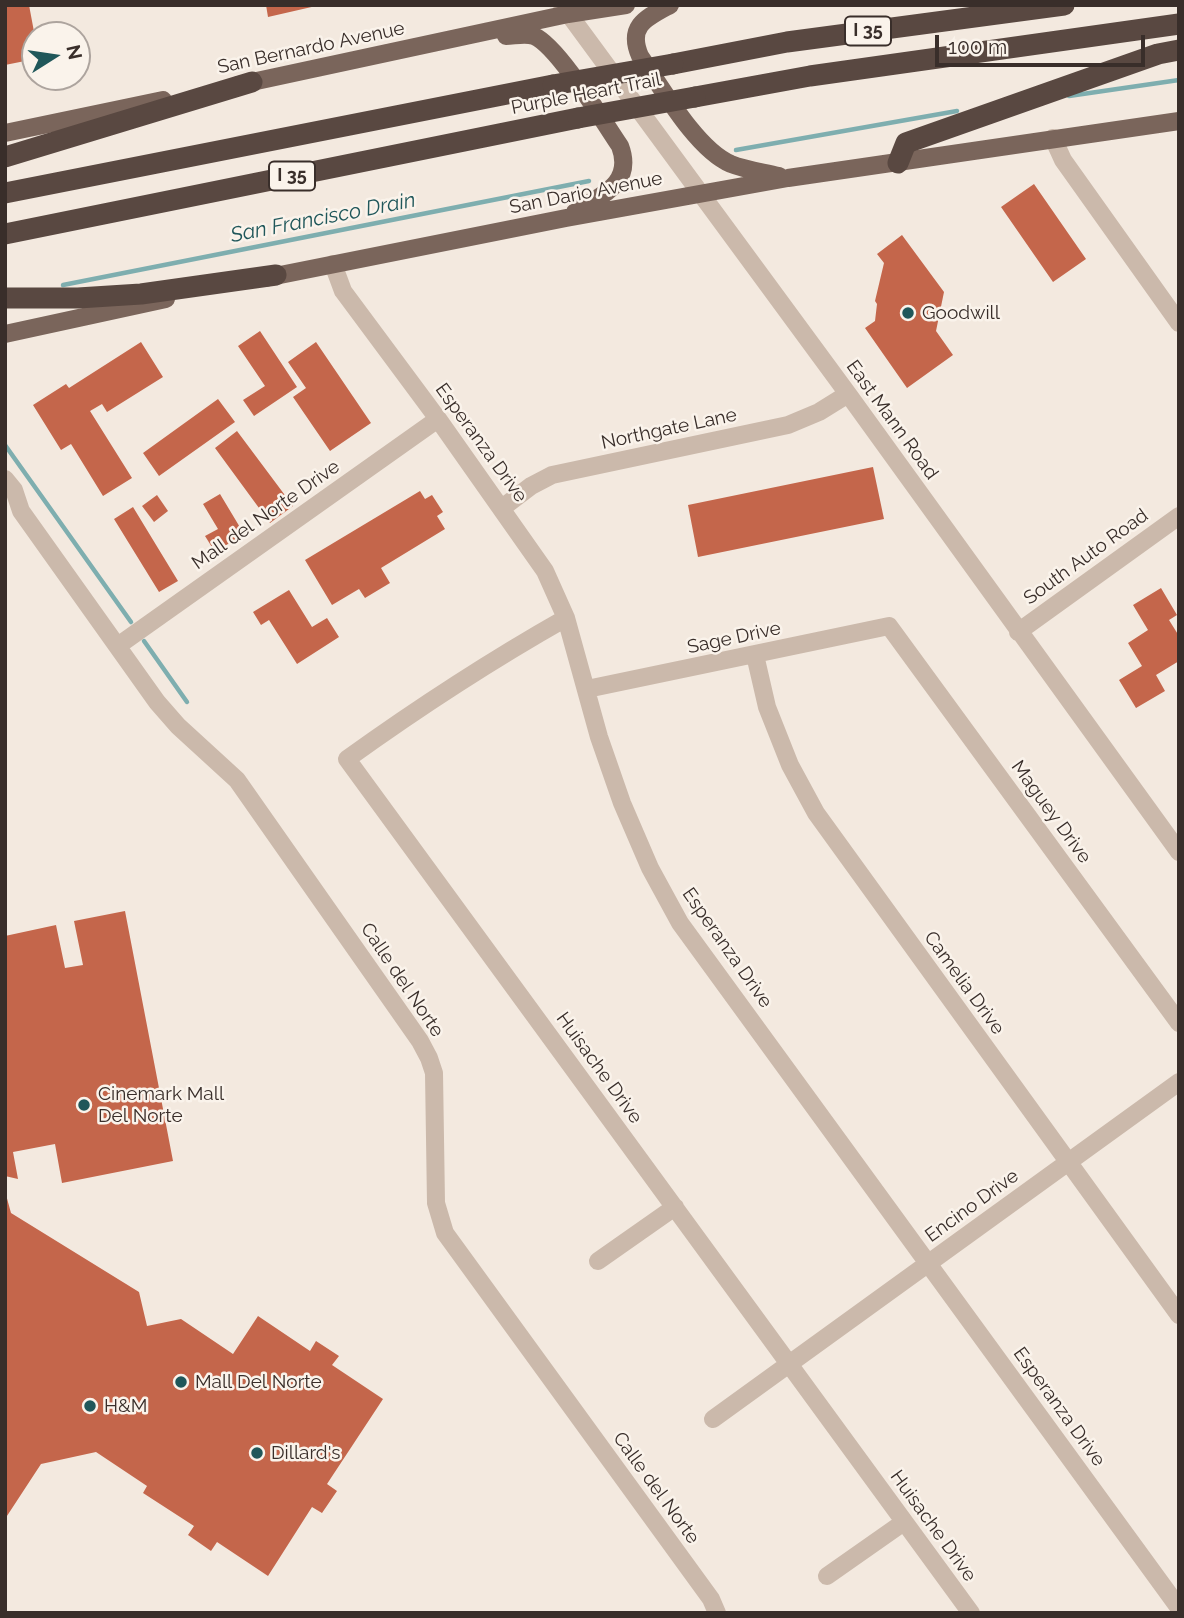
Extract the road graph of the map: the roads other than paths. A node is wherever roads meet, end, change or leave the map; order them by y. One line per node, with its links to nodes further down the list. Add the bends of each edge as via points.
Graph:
1 (626, 5): 4 (main road, San Bernardo Avenue)
2 (670, 5): 14 (main road, via 635,32 640,56 712,152 731,164)
3 (1064, 5): 15 (highway, Purple Heart Trail / I 35, bridge, via 787,42)
4 (565, 10): 6 (main road, San Bernardo Avenue); 16 (street, East Mann Road)
5 (1179, 24): 18 (highway, Purple Heart Trail / I 35, bridge, via 695,96)
6 (450, 40): 8 (main road, San Bernardo Avenue); 17 (main road, via 534,36 558,58 620,146 623,170 616,186)
7 (1179, 50): 13 (highway, via 906,143)
8 (252, 82): 10 (main road, San Bernardo Avenue); 12 (highway)
9 (1179, 121): 11 (main road, San Dario Avenue)
10 (5, 133)
11 (1053, 138): 13 (main road, San Dario Avenue); 22 (street, via 1063,160)
12 (5, 157)
13 (898, 163): 14 (main road, San Dario Avenue)
14 (788, 178): 16 (main road, San Dario Avenue)
15 (5, 193)
16 (701, 193): 17 (main road, San Dario Avenue); 24 (street, East Mann Road)
17 (566, 218): 19 (main road, San Dario Avenue)
18 (5, 234)
19 (332, 264): 20 (main road, San Dario Avenue); 25 (street, Esperanza Drive, via 343,291)
20 (276, 275): 21 (highway, via 141,294); 23 (main road, San Dario Avenue)
21 (5, 298)
22 (1179, 323)
23 (5, 334)
24 (848, 394): 28 (street, Northgate Lane, via 788,425 552,475); 33 (street, East Mann Road)
25 (438, 419): 28 (street, Esperanza Drive); 34 (street, Mall del Norte Drive)
26 (5, 479): 29 (street, Calle del Norte)
27 (5, 502): 29 (street)
28 (502, 508): 31 (street, Esperanza Drive, via 545,571)
29 (21, 511): 34 (street, Calle del Norte)
30 (1179, 516): 33 (street, South Auto Road)
31 (566, 618): 36 (street, Esperanza Drive); 41 (street, Huisache Drive, via 440,693 347,759)
32 (889, 626): 35 (street, Sage Drive); 38 (street, Maguey Drive)
33 (1018, 632): 37 (street, East Mann Road)
34 (119, 645): 50 (street, Calle del Norte, via 157,702 237,780 420,1041 434,1073 436,1203 445,1233)
35 (755, 655): 36 (street, Sage Drive); 40 (street, Camelia Drive, via 767,707 816,813)
36 (587, 690): 43 (street, Esperanza Drive, via 622,803 650,869 680,923)
37 (1179, 852)
38 (1179, 1023)
39 (1179, 1082): 40 (street, Encino Drive)
40 (1068, 1163): 43 (street, Encino Drive); 44 (street, Camelia Drive)
41 (675, 1207): 42 (street); 45 (street, Huisache Drive)
42 (598, 1261)
43 (929, 1264): 45 (street, Encino Drive); 49 (street, Esperanza Drive)
44 (1179, 1315)
45 (791, 1364): 46 (street, Encino Drive); 47 (street, Huisache Drive)
46 (713, 1419)
47 (904, 1522): 48 (street); 51 (street, Huisache Drive)
48 (827, 1577)
49 (1179, 1608)
50 (717, 1613)
51 (971, 1613)

